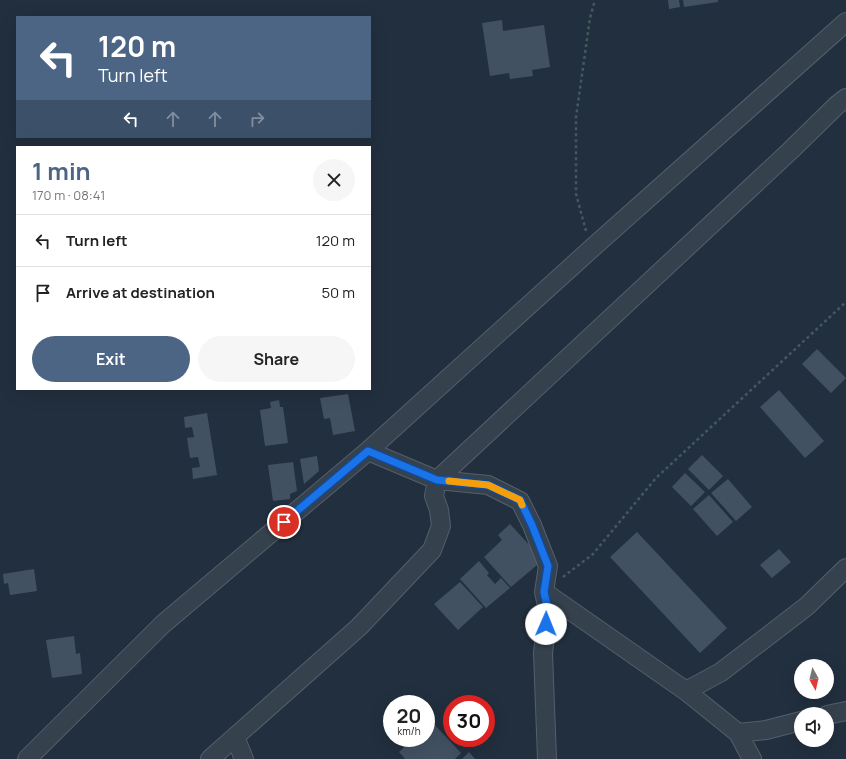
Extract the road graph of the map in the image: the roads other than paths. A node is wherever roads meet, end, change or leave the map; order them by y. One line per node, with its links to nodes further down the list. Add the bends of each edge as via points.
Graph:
1 (846, 22): 3 (street, via 590,249)
2 (846, 98): 4 (street)
3 (368, 451): 4 (street); 13 (street, via 163,624)
4 (437, 480): 6 (street, via 488,485 520,500 548,566); 12 (street, via 434,496 441,526 432,550 360,627)
5 (846, 568): 7 (street, via 807,606 721,672)
6 (544, 592): 7 (street); 16 (street, via 548,610 543,652)
7 (686, 691): 11 (street)
8 (846, 711): 9 (street)
9 (834, 714)
10 (794, 723): 11 (street, via 766,730)
11 (738, 733): 17 (street)
12 (235, 737): 14 (street); 15 (street)
13 (27, 759)
14 (210, 759)
15 (244, 759)
16 (547, 759)
17 (752, 759)

